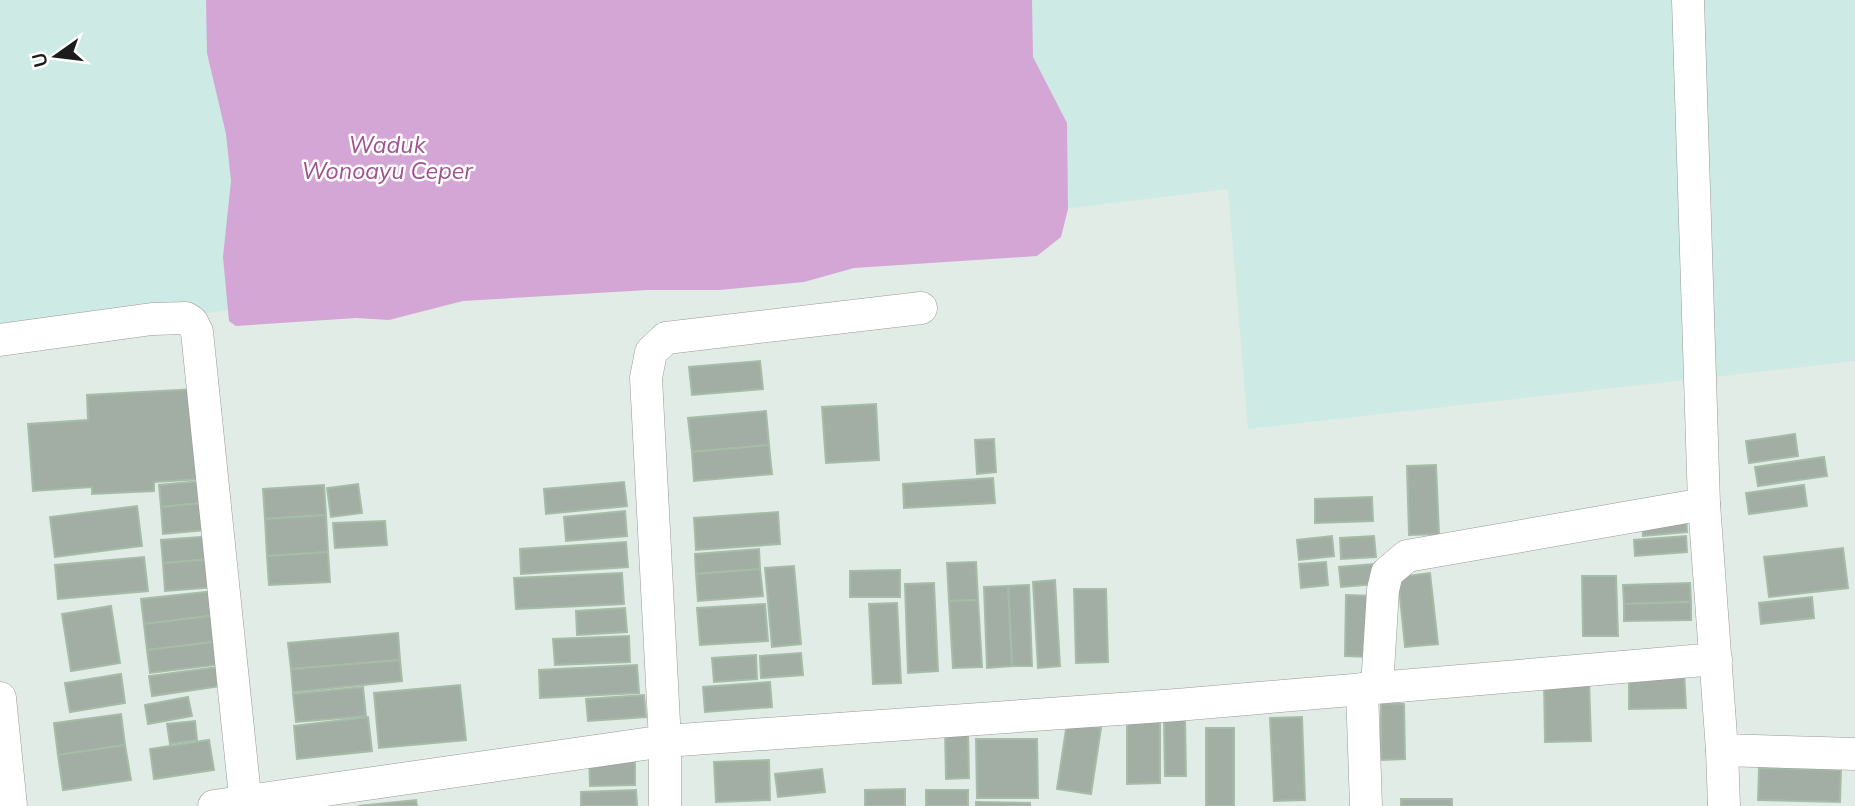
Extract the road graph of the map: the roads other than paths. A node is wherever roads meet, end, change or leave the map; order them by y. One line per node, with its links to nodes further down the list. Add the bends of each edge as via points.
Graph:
1 (1688, 0): 4 (street)
2 (921, 308): 8 (street, via 666,338 651,352 646,378)
3 (0, 340): 11 (street, via 152,319 186,318 195,326)
4 (1704, 504): 5 (street); 6 (street, via 1407,556 1387,573 1382,590)
5 (1716, 659): 6 (street); 9 (street)
6 (1370, 688): 8 (street); 15 (street)
7 (0, 698): 12 (street)
8 (665, 741): 11 (street); 14 (street)
9 (1722, 750): 10 (street); 16 (street)
10 (1855, 754)
11 (245, 804): 13 (street)
12 (11, 806)
13 (214, 806)
14 (666, 806)
15 (1366, 806)
16 (1724, 806)

